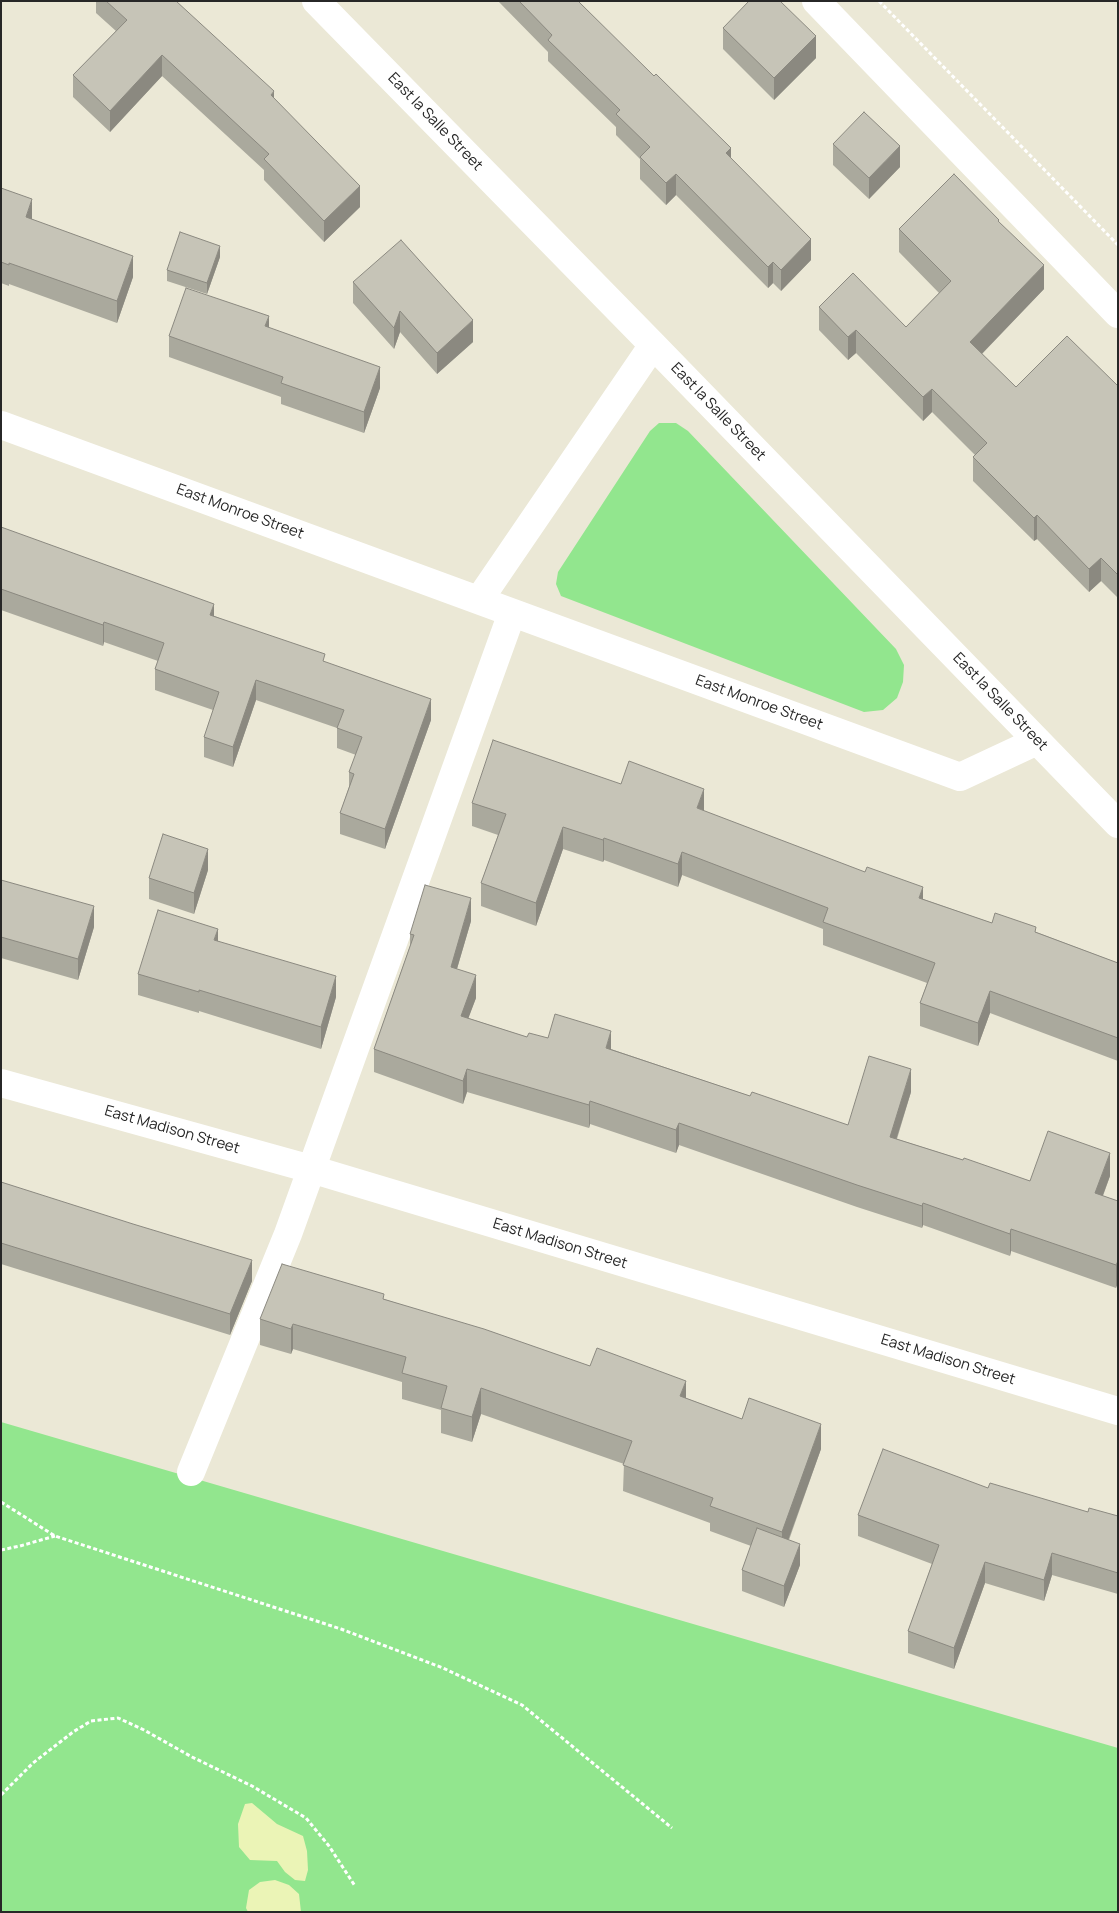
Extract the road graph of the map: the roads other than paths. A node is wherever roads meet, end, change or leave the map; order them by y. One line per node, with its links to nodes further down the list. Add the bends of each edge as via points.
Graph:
1 (316, 1): 4 (street, East la Salle Street)
2 (816, 1): 3 (street)
3 (1118, 314)
4 (653, 345): 6 (street); 8 (street, East la Salle Street)
5 (1, 425): 6 (street, East Monroe Street)
6 (479, 600): 7 (street, East Monroe Street)
7 (512, 613): 8 (street, East Monroe Street, via 960,776); 11 (street)
8 (1037, 741): 9 (street, East la Salle Street)
9 (1118, 824)
10 (1, 1083): 11 (street, East Madison Street)
11 (311, 1169): 12 (street, East Madison Street); 13 (street, via 288,1234)
12 (1118, 1410)
13 (191, 1472)

